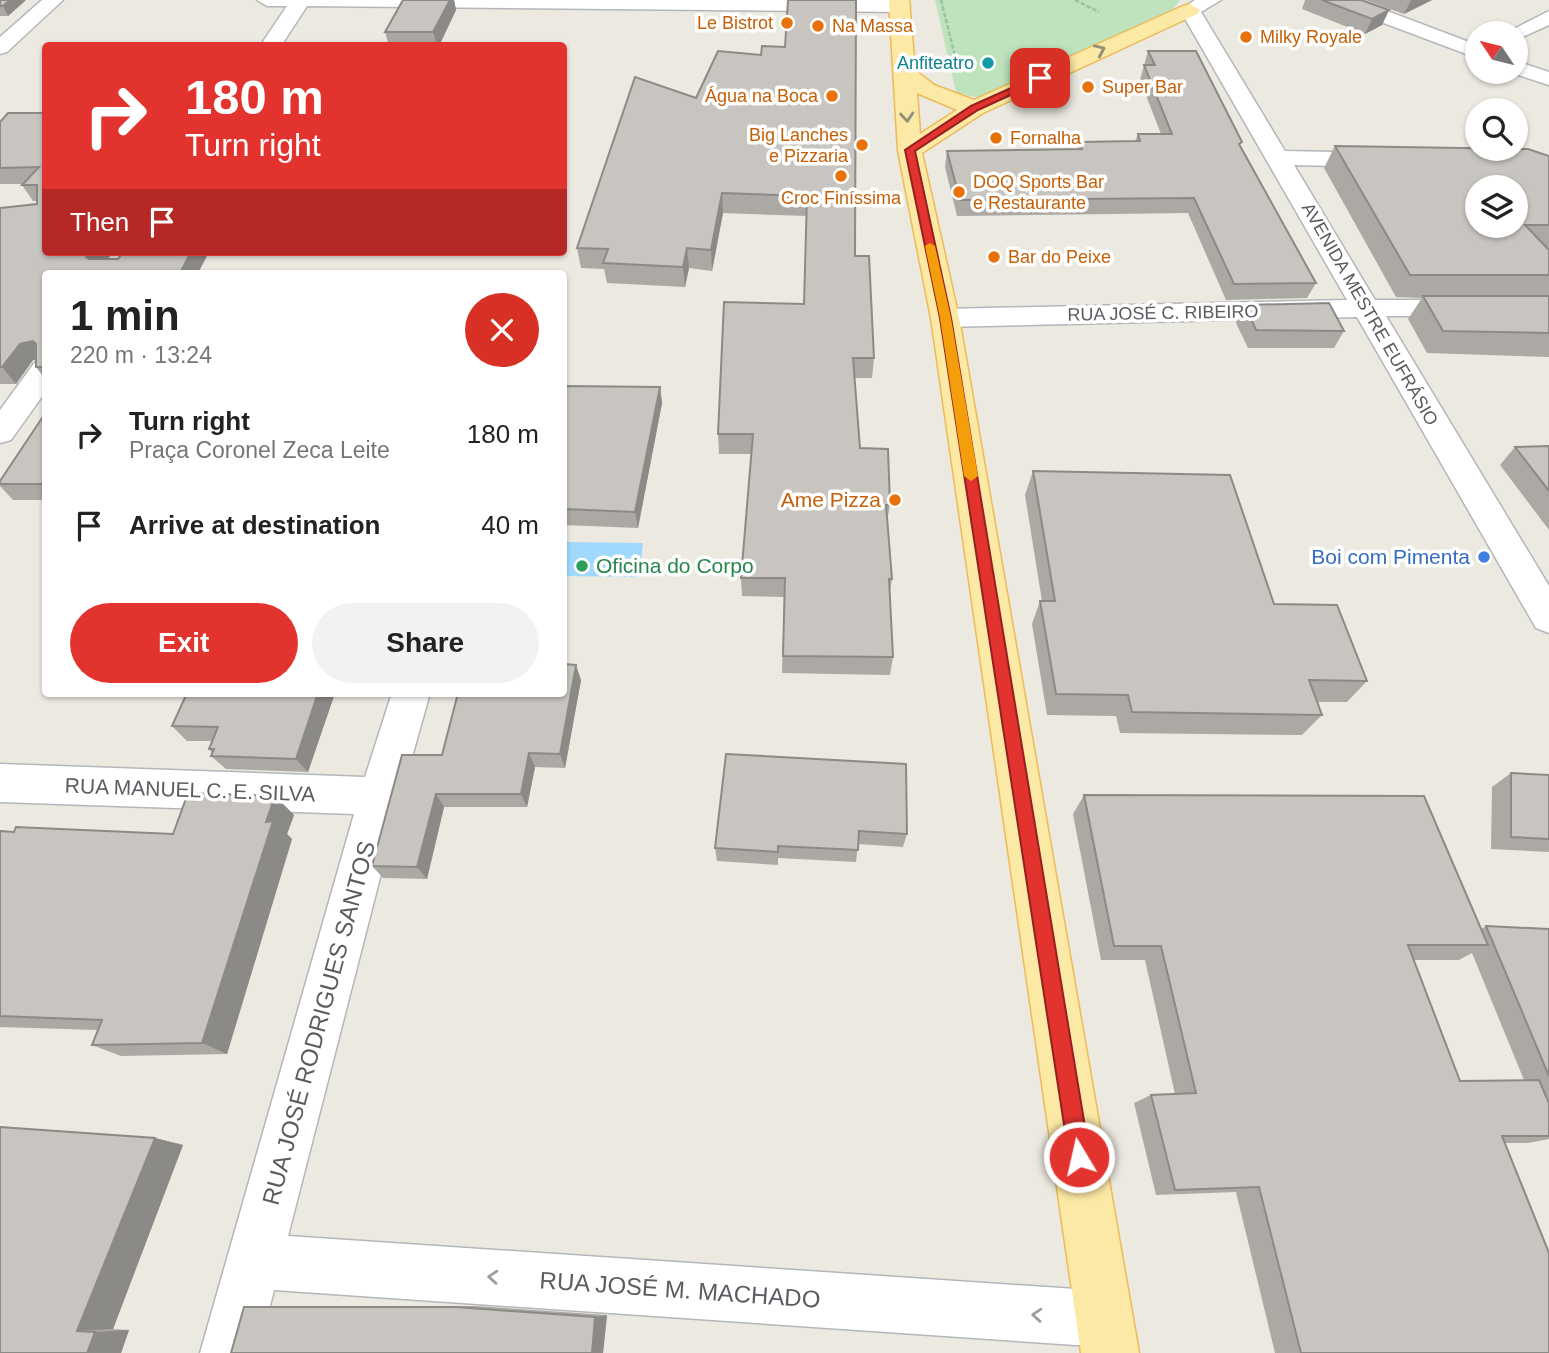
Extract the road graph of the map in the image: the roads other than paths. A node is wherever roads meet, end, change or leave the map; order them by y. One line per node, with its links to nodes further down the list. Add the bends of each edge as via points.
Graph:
1 (53, 0): 12 (street)
2 (267, 0): 3 (street)
3 (301, 0): 5 (street); 10 (street)
4 (1340, 0): 11 (street)
5 (594, 1): 6 (street)
6 (900, 3): 13 (main road)
7 (1192, 3): 16 (main road, one-way to 7); 18 (street, AVENIDA MESTRE EUFRÁSIO)
8 (1549, 17): 9 (street)
9 (1528, 28)
10 (273, 42)
11 (1465, 47)
12 (0, 48)
13 (903, 70): 16 (main road, via 932,93); 17 (main road, one-way to 17)
14 (1528, 71): 15 (street)
15 (1549, 79)
16 (975, 108): 17 (main road)
17 (910, 150): 22 (main road)
18 (1279, 158): 19 (street); 20 (street, AVENIDA MESTRE EUFRÁSIO)
19 (1404, 160)
20 (1367, 308): 21 (street, RUA JOSÉ C. RIBEIRO); 22 (street, RUA JOSÉ C. RIBEIRO); 25 (street, AVENIDA MESTRE EUFRÁSIO)
21 (1549, 308)
22 (946, 318): 30 (main road)
23 (42, 374): 24 (street)
24 (0, 432)
25 (1549, 618)
26 (410, 697): 28 (street, RUA JOSÉ RODRIGUES SANTOS)
27 (0, 783): 28 (street, RUA MANUEL C. E. SILVA)
28 (380, 796): 29 (street, RUA JOSÉ RODRIGUES SANTOS)
29 (254, 1261): 30 (street, RUA JOSÉ M. MACHADO, one-way to 29); 31 (street, RUA JOSÉ RODRIGUES SANTOS)
30 (1108, 1336)
31 (229, 1353)

